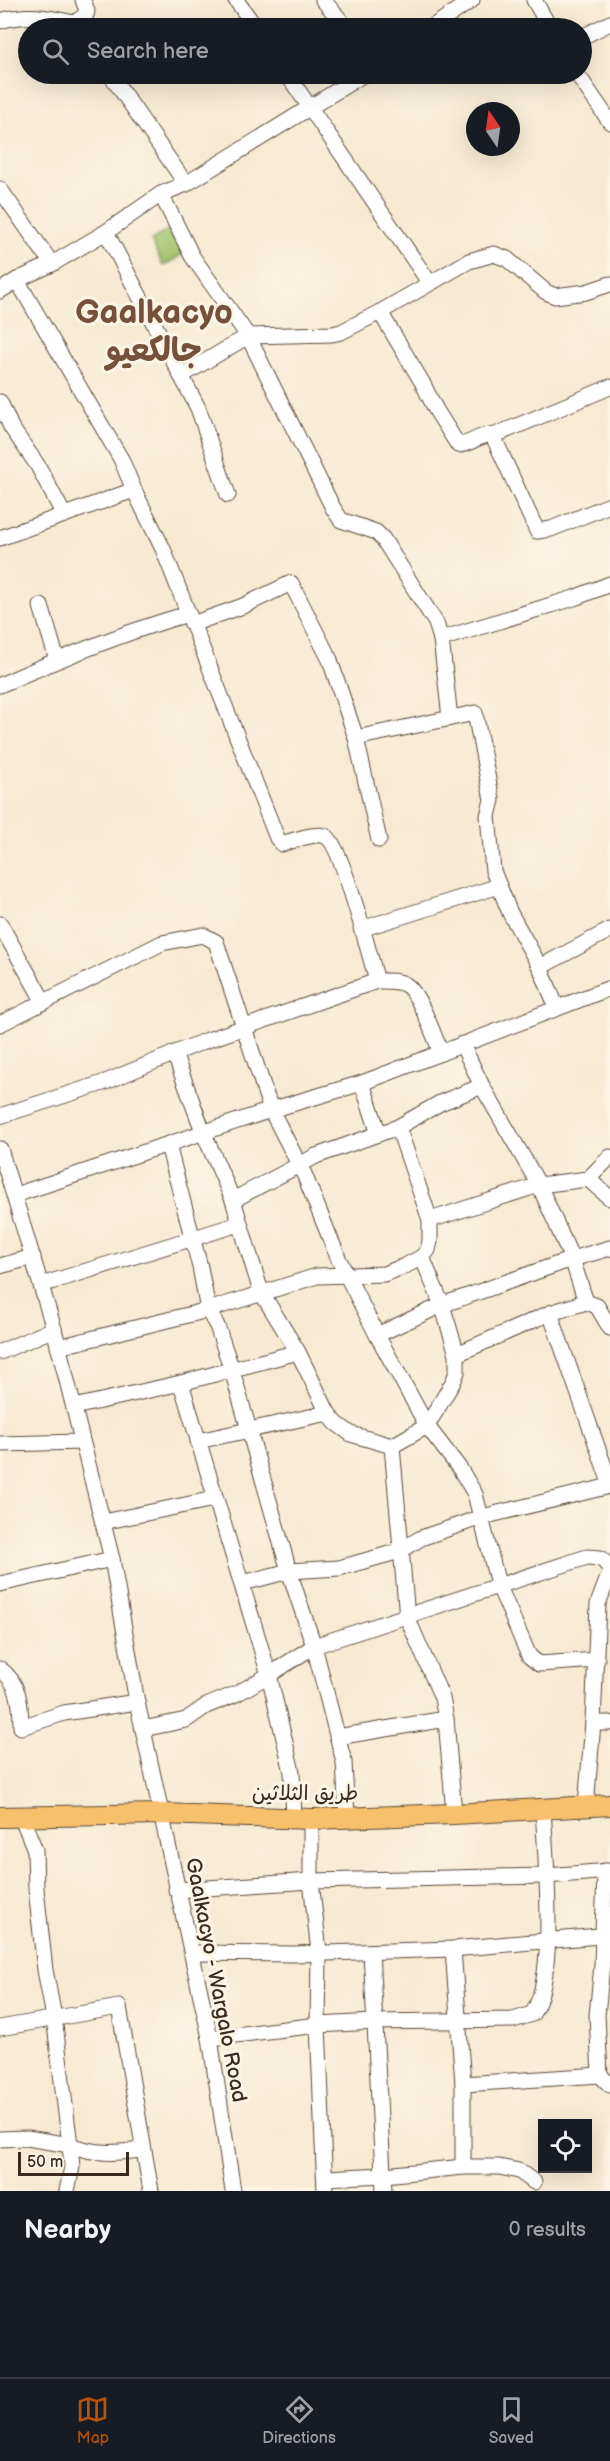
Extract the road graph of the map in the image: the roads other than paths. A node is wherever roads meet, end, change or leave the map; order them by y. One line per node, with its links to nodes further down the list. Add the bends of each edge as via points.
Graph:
1 (83, 0): 7 (street, via 87,11)
2 (236, 0): 8 (street)
3 (323, 0): 9 (street)
4 (472, 0): 10 (street)
5 (534, 0): 11 (street)
6 (48, 18): 12 (street, via 21,15)
7 (83, 18)
8 (249, 18)
9 (338, 18)
10 (446, 18)
11 (544, 18)
12 (0, 21)
13 (610, 23): 14 (street)
14 (592, 32)
15 (117, 84): 21 (street)
16 (294, 84): 19 (street)
17 (347, 84): 19 (street)
18 (585, 84): 20 (street)
19 (310, 106): 21 (street); 27 (street)
20 (610, 123)
21 (186, 184): 23 (street)
22 (0, 189): 25 (street)
23 (161, 194): 24 (street); 31 (street, via 192,256)
24 (106, 232): 25 (street); 32 (street)
25 (52, 264): 26 (street)
26 (17, 280): 29 (street); 36 (street, via 121,459)
27 (429, 282): 28 (street, via 469,261 494,254 507,259 555,296); 30 (street)
28 (610, 284)
29 (0, 291)
30 (380, 312): 31 (street, via 332,334); 35 (street, via 458,445)
31 (248, 336): 32 (street); 44 (street, via 333,508 341,520 376,532 384,539 436,623)
32 (181, 376): 37 (street, via 198,408)
33 (610, 387): 35 (street)
34 (0, 402): 39 (street)
35 (494, 436): 38 (street, via 537,531)
36 (134, 490): 39 (street); 43 (street, via 164,549)
37 (228, 495)
38 (610, 505)
39 (64, 515): 40 (street)
40 (0, 538)
41 (610, 584): 44 (street)
42 (41, 606): 45 (street)
43 (190, 619): 45 (street, via 153,623); 48 (street, via 243,606 291,583 330,660); 52 (street, via 277,838 282,844 321,834 328,837)
44 (441, 639): 47 (street)
45 (57, 660): 46 (street)
46 (0, 685)
47 (450, 718): 48 (street); 50 (street, via 475,713 492,800 488,816 493,872)
48 (356, 738): 49 (street)
49 (379, 840)
50 (499, 886): 52 (street); 54 (street)
51 (0, 924): 57 (street)
52 (362, 929): 55 (street)
53 (610, 930): 54 (street)
54 (540, 967): 58 (street)
55 (378, 981): 60 (street); 63 (street, via 406,985 425,1015)
56 (610, 988): 58 (street)
57 (44, 1002): 59 (street); 60 (street, via 162,943 203,934 216,942 221,951)
58 (557, 1008): 61 (street)
59 (0, 1024)
60 (243, 1028): 62 (street); 66 (street)
61 (462, 1044): 63 (street); 65 (street)
62 (174, 1053): 67 (street, via 103,1083); 69 (street)
63 (441, 1053): 64 (street)
64 (362, 1083): 66 (street); 70 (street)
65 (482, 1086): 68 (street, via 440,1103); 76 (street)
66 (271, 1110): 69 (street); 74 (street)
67 (0, 1116)
68 (398, 1127): 70 (street); 80 (street)
69 (204, 1134): 71 (street); 79 (street)
70 (379, 1134): 74 (street)
71 (168, 1145): 77 (street); 82 (street)
72 (0, 1149): 77 (street, Gaalkacyo - Wargalo Road)
73 (610, 1157): 75 (street)
74 (299, 1164): 79 (street); 88 (street)
75 (588, 1179): 76 (street); 78 (street)
76 (539, 1185): 80 (street); 86 (street)
77 (15, 1195): 84 (street, Gaalkacyo - Wargalo Road)
78 (610, 1198)
79 (233, 1200): 81 (street)
80 (430, 1220): 85 (street, via 430,1241)
81 (239, 1224): 82 (street); 90 (street)
82 (193, 1239): 89 (street); 93 (street)
83 (610, 1248): 86 (street)
84 (33, 1257): 87 (street); 89 (street, Gaalkacyo - Wargalo Road)
85 (422, 1257): 88 (street, via 384,1274); 92 (street)
86 (572, 1259): 91 (street); 92 (street)
87 (0, 1266)
88 (348, 1275): 90 (street, via 317,1276); 97 (street)
89 (41, 1285): 96 (street, Gaalkacyo - Wargalo Road)
90 (261, 1292): 93 (street); 100 (street)
91 (586, 1302): 94 (street); 95 (street, via 597,1306)
92 (442, 1305): 97 (street); 101 (street)
93 (208, 1310): 98 (street); 102 (street)
94 (550, 1313): 101 (street); 112 (street)
95 (610, 1328)
96 (54, 1329): 98 (street, Gaalkacyo - Wargalo Road); 99 (street)
97 (377, 1335): 106 (street)
98 (58, 1347): 104 (street, Gaalkacyo - Wargalo Road)
99 (0, 1352)
100 (298, 1352): 102 (street); 105 (street)
101 (457, 1354): 106 (street, via 453,1382)
102 (232, 1370): 103 (street); 107 (street)
103 (181, 1383): 104 (street); 108 (street)
104 (74, 1407): 109 (street, Gaalkacyo - Wargalo Road)
105 (328, 1413): 107 (street); 111 (street, via 351,1434)
106 (427, 1426): 111 (street); 114 (street, via 471,1485)
107 (248, 1430): 108 (street); 119 (street)
108 (198, 1441): 113 (street)
109 (82, 1442): 110 (street); 115 (street, Gaalkacyo - Wargalo Road)
110 (0, 1444)
111 (392, 1446): 116 (street)
112 (610, 1484): 114 (street)
113 (214, 1499): 115 (street); 120 (street)
114 (482, 1517): 116 (street, via 429,1535); 122 (street)
115 (103, 1522): 117 (street, Gaalkacyo - Wargalo Road)
116 (400, 1551): 119 (street, via 339,1568); 123 (street)
117 (112, 1559): 121 (street); 128 (street, Gaalkacyo - Wargalo Road)
118 (610, 1570): 122 (street, via 601,1558 587,1557); 125 (street, via 598,1604)
119 (289, 1571): 120 (street); 124 (street)
120 (243, 1582): 127 (street)
121 (0, 1584)
122 (498, 1584): 123 (street); 125 (street, via 532,1660 539,1664)
123 (407, 1617): 124 (street); 129 (street, via 442,1698)
124 (314, 1646): 127 (street); 133 (street)
125 (597, 1660): 130 (street)
126 (0, 1669): 128 (street, via 11,1676 21,1705 21,1727 64,1713)
127 (269, 1675): 132 (street, via 186,1720); 142 (street)
128 (137, 1702): 132 (street, Gaalkacyo - Wargalo Road)
129 (446, 1719): 133 (street); 138 (street)
130 (593, 1723): 131 (street); 135 (street)
131 (610, 1723)
132 (143, 1729): 137 (street, Gaalkacyo - Wargalo Road)
133 (337, 1737): 141 (street, via 344,1762)
134 (610, 1805): 135 (main road, طريق الثلاثين)
135 (586, 1806): 136 (main road, طريق الثلاثين)
136 (543, 1807): 138 (main road, طريق الثلاثين); 144 (street)
137 (162, 1814): 140 (main road, طريق الثلاثين); 142 (main road, طريق الثلاثين); 146 (street, Gaalkacyo - Wargalo Road)
138 (454, 1814): 141 (main road, طريق الثلاثين)
139 (0, 1817): 140 (main road, طريق الثلاثين)
140 (22, 1818): 153 (street, via 35,1850 45,1970)
141 (347, 1818): 142 (main road, طريق الثلاثين)
142 (303, 1819): 145 (street)
143 (608, 1871): 144 (street); 147 (street)
144 (546, 1876): 145 (street); 148 (street)
145 (312, 1881): 146 (street); 150 (street)
146 (177, 1890): 152 (street, Gaalkacyo - Wargalo Road)
147 (607, 1935): 148 (street); 159 (street, via 597,2015)
148 (548, 1942): 149 (street); 154 (street, via 543,1993 532,2014 513,2020)
149 (453, 1949): 151 (street); 154 (street)
150 (319, 1952): 151 (street); 152 (street); 156 (street)
151 (371, 1952): 155 (street)
152 (192, 1953): 158 (street, Gaalkacyo - Wargalo Road)
153 (54, 2017): 157 (street); 162 (street); 163 (street, via 119,2007)
154 (458, 2020): 155 (street); 160 (street)
155 (374, 2022): 156 (street); 166 (street)
156 (318, 2025): 158 (street); 167 (street)
157 (0, 2028)
158 (210, 2038): 170 (street, Gaalkacyo - Wargalo Road)
159 (605, 2080): 160 (street)
160 (463, 2084): 164 (street)
161 (0, 2139): 162 (street, via 27,2138)
162 (70, 2145): 163 (street, via 103,2153); 168 (street, via 72,2167)
163 (143, 2150): 169 (street)
164 (463, 2167): 165 (street, via 519,2171); 166 (street)
165 (534, 2182)
166 (384, 2183): 167 (street)
167 (325, 2184)
168 (67, 2191)
169 (151, 2191)
170 (233, 2191)

